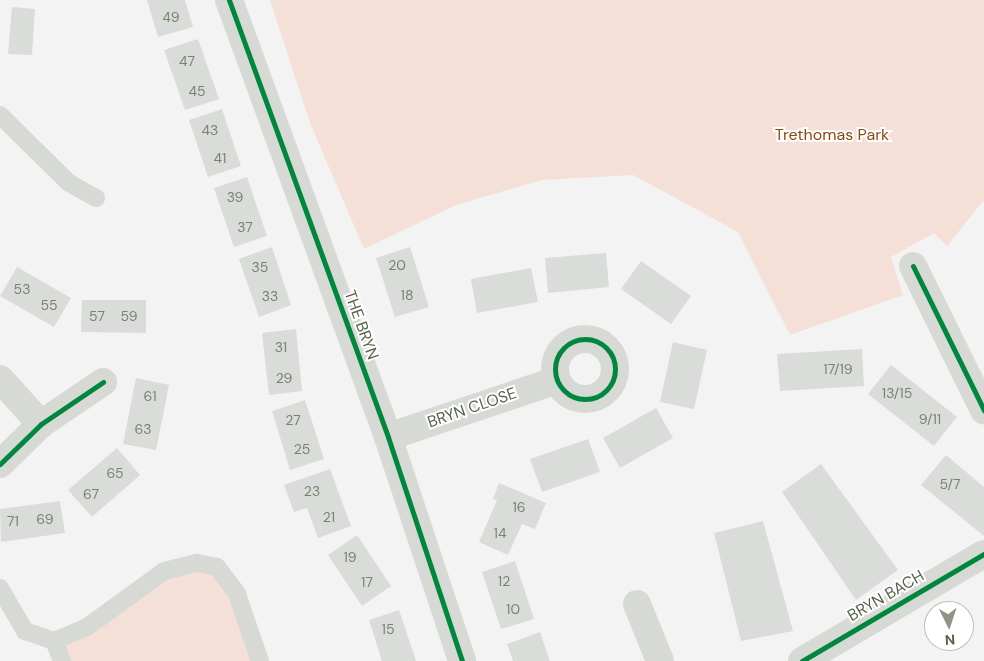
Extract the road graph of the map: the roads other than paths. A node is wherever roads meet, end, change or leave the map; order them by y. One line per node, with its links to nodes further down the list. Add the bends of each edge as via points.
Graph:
1 (228, 0): 10 (street, THE BRYN)
2 (0, 115): 3 (lane, via 70,183)
3 (96, 198)
4 (913, 266): 8 (street)
5 (0, 379): 9 (street)
6 (556, 380): 10 (street, BRYN CLOSE)
7 (103, 382): 9 (street)
8 (984, 410)
9 (41, 424): 11 (street)
10 (388, 437): 18 (street, THE BRYN)
11 (0, 464)
12 (984, 554): 20 (street, BRYN BACH)
13 (0, 588): 15 (lane, via 25,631)
14 (637, 604): 19 (street)
15 (54, 641): 16 (lane); 17 (lane, via 87,627 164,571 196,563 217,568 237,594)
16 (62, 661)
17 (260, 661)
18 (462, 661)
19 (660, 661)
20 (802, 661)

